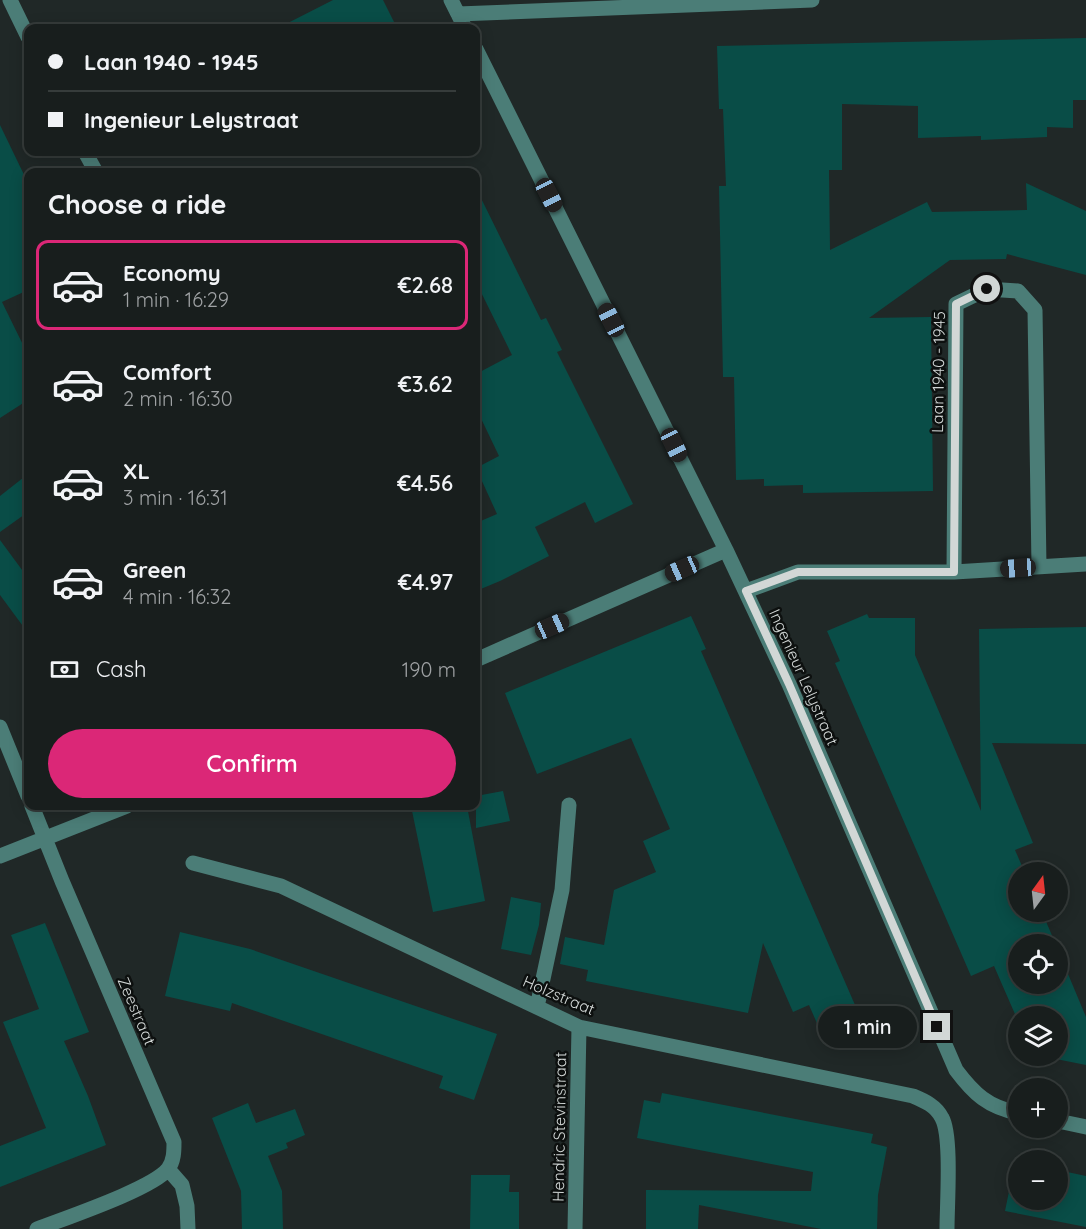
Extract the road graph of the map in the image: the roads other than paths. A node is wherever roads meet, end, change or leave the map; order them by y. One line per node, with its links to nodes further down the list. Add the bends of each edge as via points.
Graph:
1 (10, 0): 7 (street)
2 (451, 0): 5 (street)
3 (812, 0): 4 (street)
4 (748, 1): 5 (street)
5 (458, 14): 6 (street)
6 (463, 24)
7 (24, 29)
8 (480, 57): 9 (street, Ingenieur Lelystraat)
9 (726, 550): 13 (street, Ingenieur Lelystraat); 14 (street)
10 (1086, 564): 11 (street)
11 (1039, 566): 12 (street); 12 (street, Laan 1940 - 1945, via 1035,310 1018,291 987,289 956,304)
12 (954, 572): 13 (street, via 798,572)
13 (746, 591): 25 (street, Ingenieur Lelystraat, via 956,1070 971,1091)
14 (480, 658)
15 (0, 727): 16 (street)
16 (24, 786)
17 (569, 805): 23 (street, via 562,890)
18 (34, 810): 20 (street, Zeestraat)
19 (117, 810): 20 (street)
20 (46, 839): 21 (street); 28 (street, Zeestraat, via 174,1142)
21 (0, 856)
22 (193, 863): 23 (street, Holzstraat, via 281,886)
23 (537, 1006): 24 (street, Holzstraat)
24 (579, 1027): 31 (street, Hendric Stevinstraat); 32 (street, Holzstraat, via 913,1096 930,1103 942,1118 947,1139)
25 (1008, 1110)
26 (1068, 1123): 27 (street)
27 (1086, 1127)
28 (168, 1169): 29 (street, via 148,1184); 30 (street, via 182,1185 188,1206)
29 (37, 1229)
30 (188, 1229)
31 (575, 1229)
32 (947, 1229)

